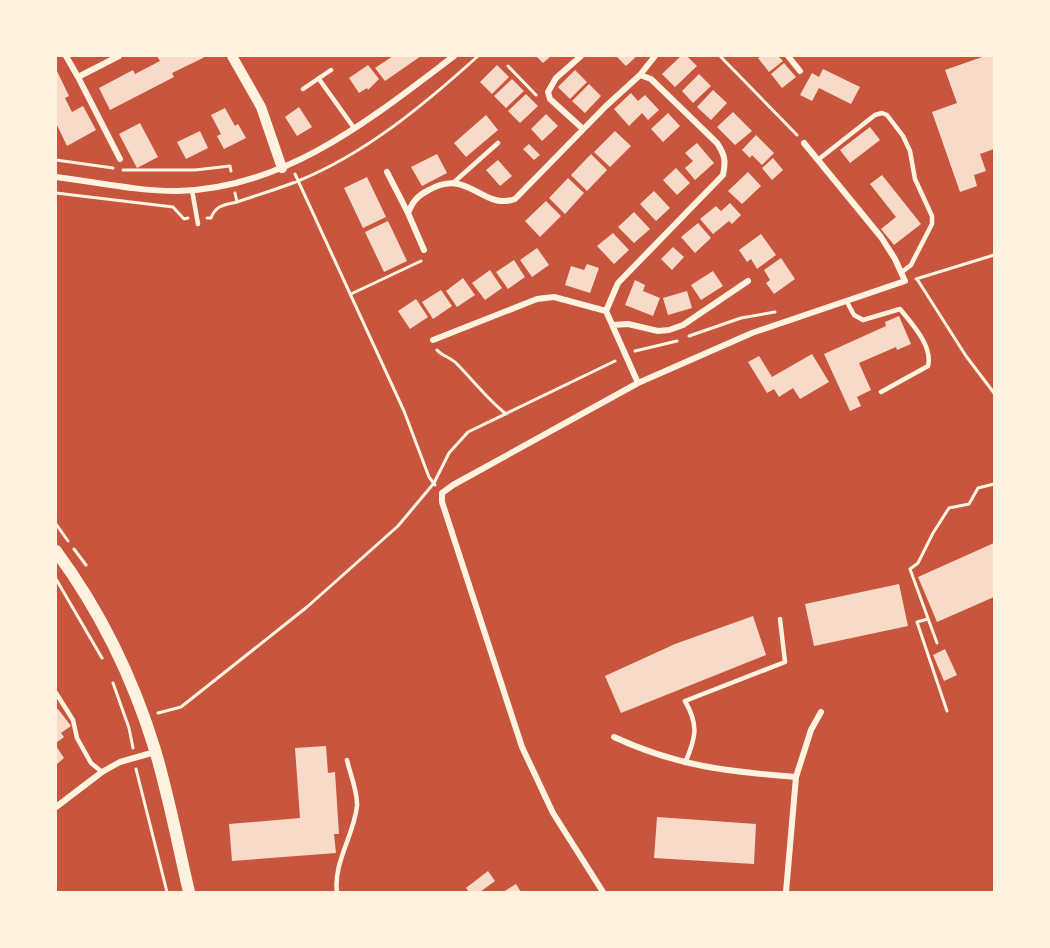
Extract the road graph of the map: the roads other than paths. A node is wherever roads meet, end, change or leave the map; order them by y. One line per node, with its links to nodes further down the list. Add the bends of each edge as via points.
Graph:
1 (66, 56): 11 (street)
2 (119, 56): 11 (street)
3 (232, 56): 20 (street, via 261,107)
4 (454, 56): 14 (street)
5 (581, 56): 15 (street, via 556,78 548,92 550,99)
6 (655, 56): 10 (street)
7 (788, 56): 9 (street)
8 (331, 70): 12 (lane)
9 (800, 71)
10 (640, 75): 15 (street); 31 (street, via 651,79 717,143 726,161 723,175 618,283)
11 (78, 77): 18 (street)
12 (319, 79): 13 (lane); 14 (lane)
13 (303, 89)
14 (354, 128): 20 (street)
15 (583, 129): 23 (street, via 516,199 504,203)
16 (498, 143): 23 (lane)
17 (804, 143): 19 (street)
18 (120, 159)
19 (819, 159): 28 (street, via 881,237); 28 (lane, via 882,113 903,136 932,224 910,265)
20 (287, 166): 24 (street, via 233,185)
21 (387, 172): 25 (street)
22 (56, 177): 24 (street, via 146,190)
23 (453, 183): 25 (street, via 417,197)
24 (192, 190): 26 (lane)
25 (408, 213): 27 (street)
26 (198, 224)
27 (424, 249)
28 (902, 272): 30 (street, via 905,281)
29 (748, 281): 32 (street, via 683,325 669,330)
30 (846, 302): 34 (street, via 752,333); 35 (lane, via 854,315 863,320 900,309 928,351 928,366)
31 (606, 311): 32 (street); 33 (street, via 555,297 537,299)
32 (614, 325): 34 (street)
33 (433, 340)
34 (638, 383): 49 (street, via 442,493 522,747 553,813)
35 (881, 392)
36 (56, 551): 41 (main road, via 115,646)
37 (780, 619): 43 (lane, via 785,662 685,701 695,722)
38 (56, 693): 44 (lane, via 73,720 77,738 91,763)
39 (821, 712): 45 (street)
40 (614, 737): 43 (street)
41 (155, 751): 44 (street); 47 (main road)
42 (347, 760): 48 (lane, via 357,803 335,883)
43 (685, 764): 45 (street)
44 (102, 772): 46 (street)
45 (796, 777): 50 (street)
46 (56, 807)
47 (189, 892)
48 (336, 892)
49 (603, 892)
50 (786, 892)

